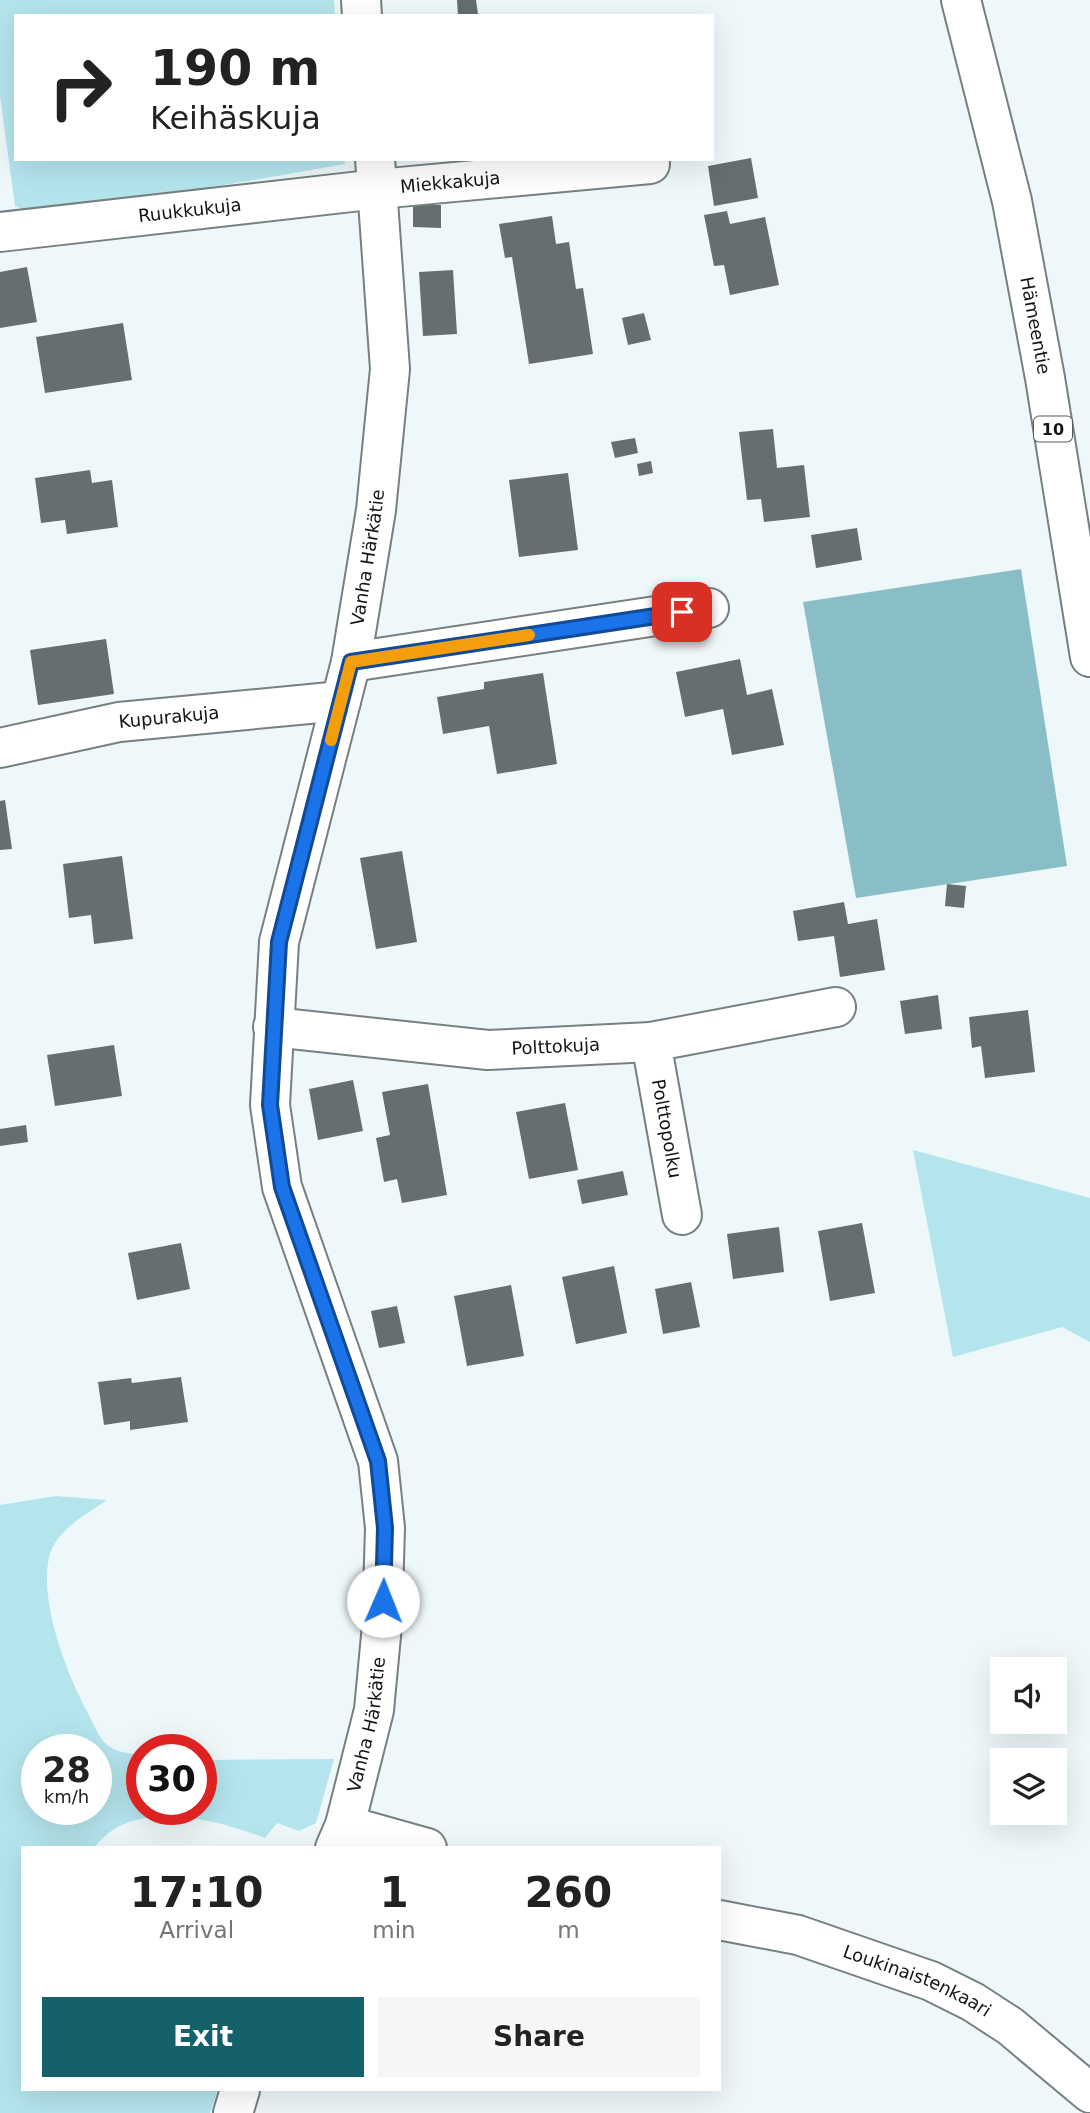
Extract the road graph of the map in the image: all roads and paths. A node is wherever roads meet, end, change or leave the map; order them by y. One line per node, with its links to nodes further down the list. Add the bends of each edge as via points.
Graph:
1 (961, 0): 6 (main road, Hämeentie / 10, via 1012,201)
2 (650, 164): 3 (main road, Miekkakuja)
3 (377, 174): 4 (main road, Ruukkukuja); 7 (main road, Vanha Härkätie, via 390,369 376,510)
4 (0, 232)
5 (709, 608): 7 (main road)
6 (1090, 657)
7 (351, 662): 8 (main road, Vanha Härkätie)
8 (341, 701): 9 (main road, Kupurakuja, via 119,722); 11 (main road, Vanha Härkätie, via 279,942)
9 (0, 748)
10 (836, 1007): 12 (main road, Polttokuja)
11 (273, 1027): 12 (main road, Polttokuja, via 488,1050); 14 (main road, Vanha Härkätie, via 270,1105 282,1187 378,1461 385,1528 383,1625 374,1710)
12 (651, 1042): 13 (main road, Polttopolku)
13 (681, 1214)
14 (340, 1837): 15 (main road)
15 (412, 1846)
16 (721, 1920): 18 (main road, Loukinaistenkaari, via 798,1935 931,1981 1010,2026)
17 (240, 2091): 19 (main road)
18 (1090, 2093)
19 (233, 2113)

